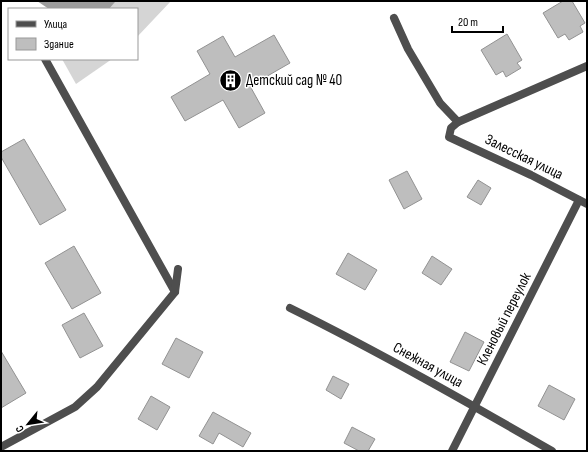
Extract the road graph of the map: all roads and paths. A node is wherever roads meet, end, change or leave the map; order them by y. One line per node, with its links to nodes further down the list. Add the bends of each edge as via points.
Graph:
1 (394, 18): 4 (street, via 408,49 440,102)
2 (46, 60): 8 (street)
3 (587, 66): 4 (street)
4 (458, 122): 5 (street, Залесская улица, via 451,128 449,137)
5 (579, 200): 6 (street, Залесская улица); 10 (street, Кленовый переулок)
6 (587, 204)
7 (178, 269): 8 (street)
8 (175, 292): 11 (street, via 97,387 75,407)
9 (290, 308): 10 (street, Снежная улица)
10 (475, 407): 12 (street, Кленовый переулок); 13 (street, Снежная улица)
11 (1, 447)
12 (452, 451)
13 (552, 451)

